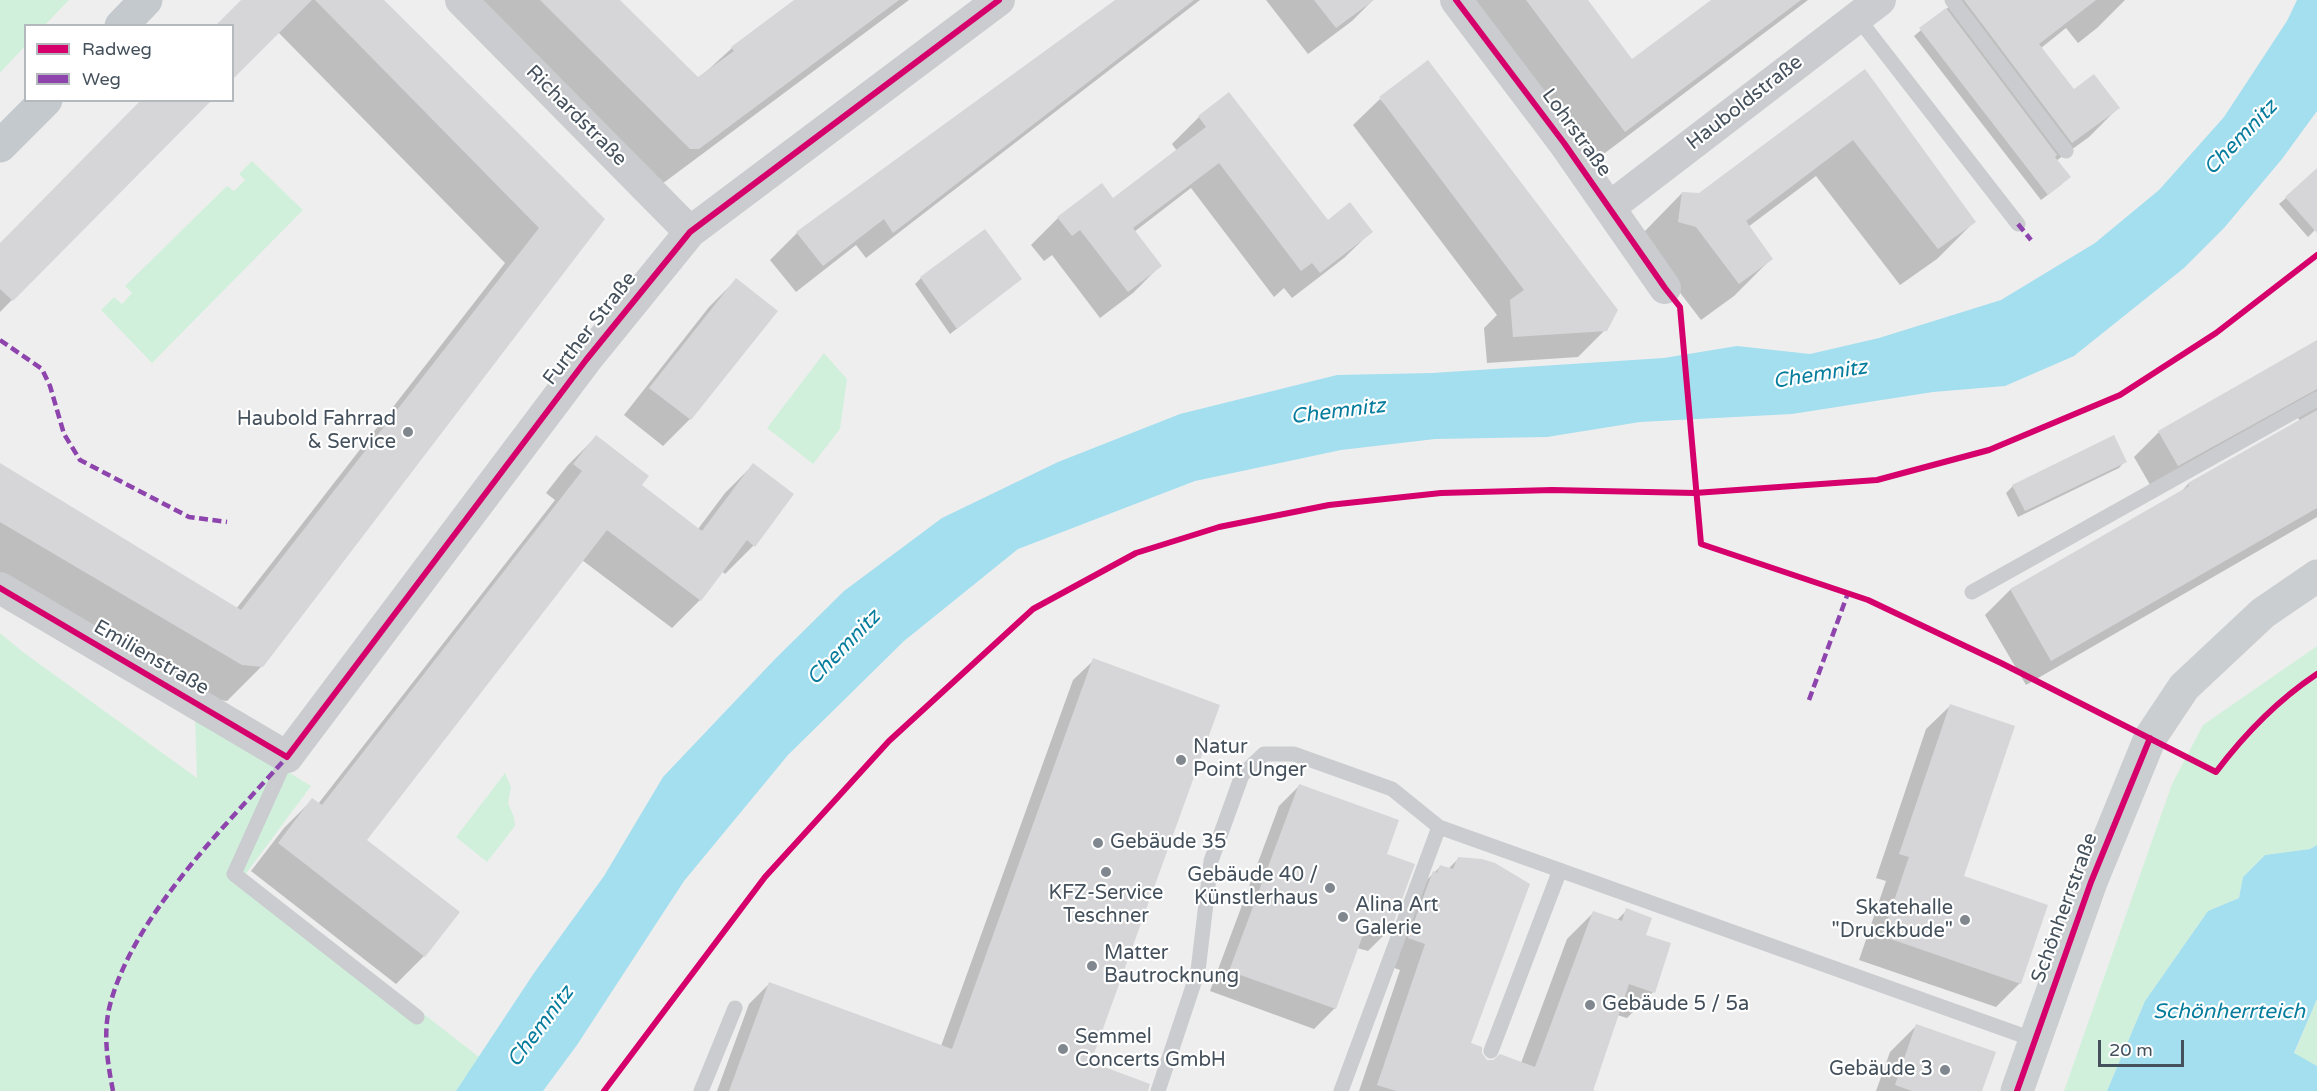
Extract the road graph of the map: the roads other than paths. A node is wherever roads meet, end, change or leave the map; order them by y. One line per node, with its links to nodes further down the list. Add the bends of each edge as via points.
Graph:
1 (146, 0): 7 (main road)
2 (461, 0): 13 (street, Richardstraße)
3 (999, 0): 13 (street, Further Straße)
4 (1456, 0): 11 (street, Lohrstraße)
5 (1952, 0): 10 (lane)
6 (1869, 8): 11 (street, Hauboldstraße); 12 (lane)
7 (123, 24)
8 (44, 102): 9 (main road)
9 (0, 146)
10 (2066, 151)
11 (1610, 207): 14 (street, Lohrstraße)
12 (2018, 224)
13 (690, 232): 19 (street, Further Straße, via 586,360)
14 (1665, 288)
15 (2317, 399): 18 (lane)
16 (2317, 576): 24 (main road, Schönherrstraße, via 2263,613 2184,687 2150,738 2091,882)
17 (0, 588): 19 (street, Emilienstraße)
18 (1972, 592)
19 (287, 757): 23 (lane, via 234,874)
20 (1439, 827): 21 (lane); 27 (lane, via 1392,789 1294,754 1264,754 1242,775 1211,861 1198,971); 28 (lane)
21 (1560, 870): 24 (lane); 25 (lane)
22 (735, 1008): 26 (lane)
23 (417, 1017)
24 (2035, 1040): 29 (main road, Schönherrstraße)
25 (1491, 1051)
26 (701, 1091)
27 (1158, 1091)
28 (1341, 1091)
29 (2017, 1091)

